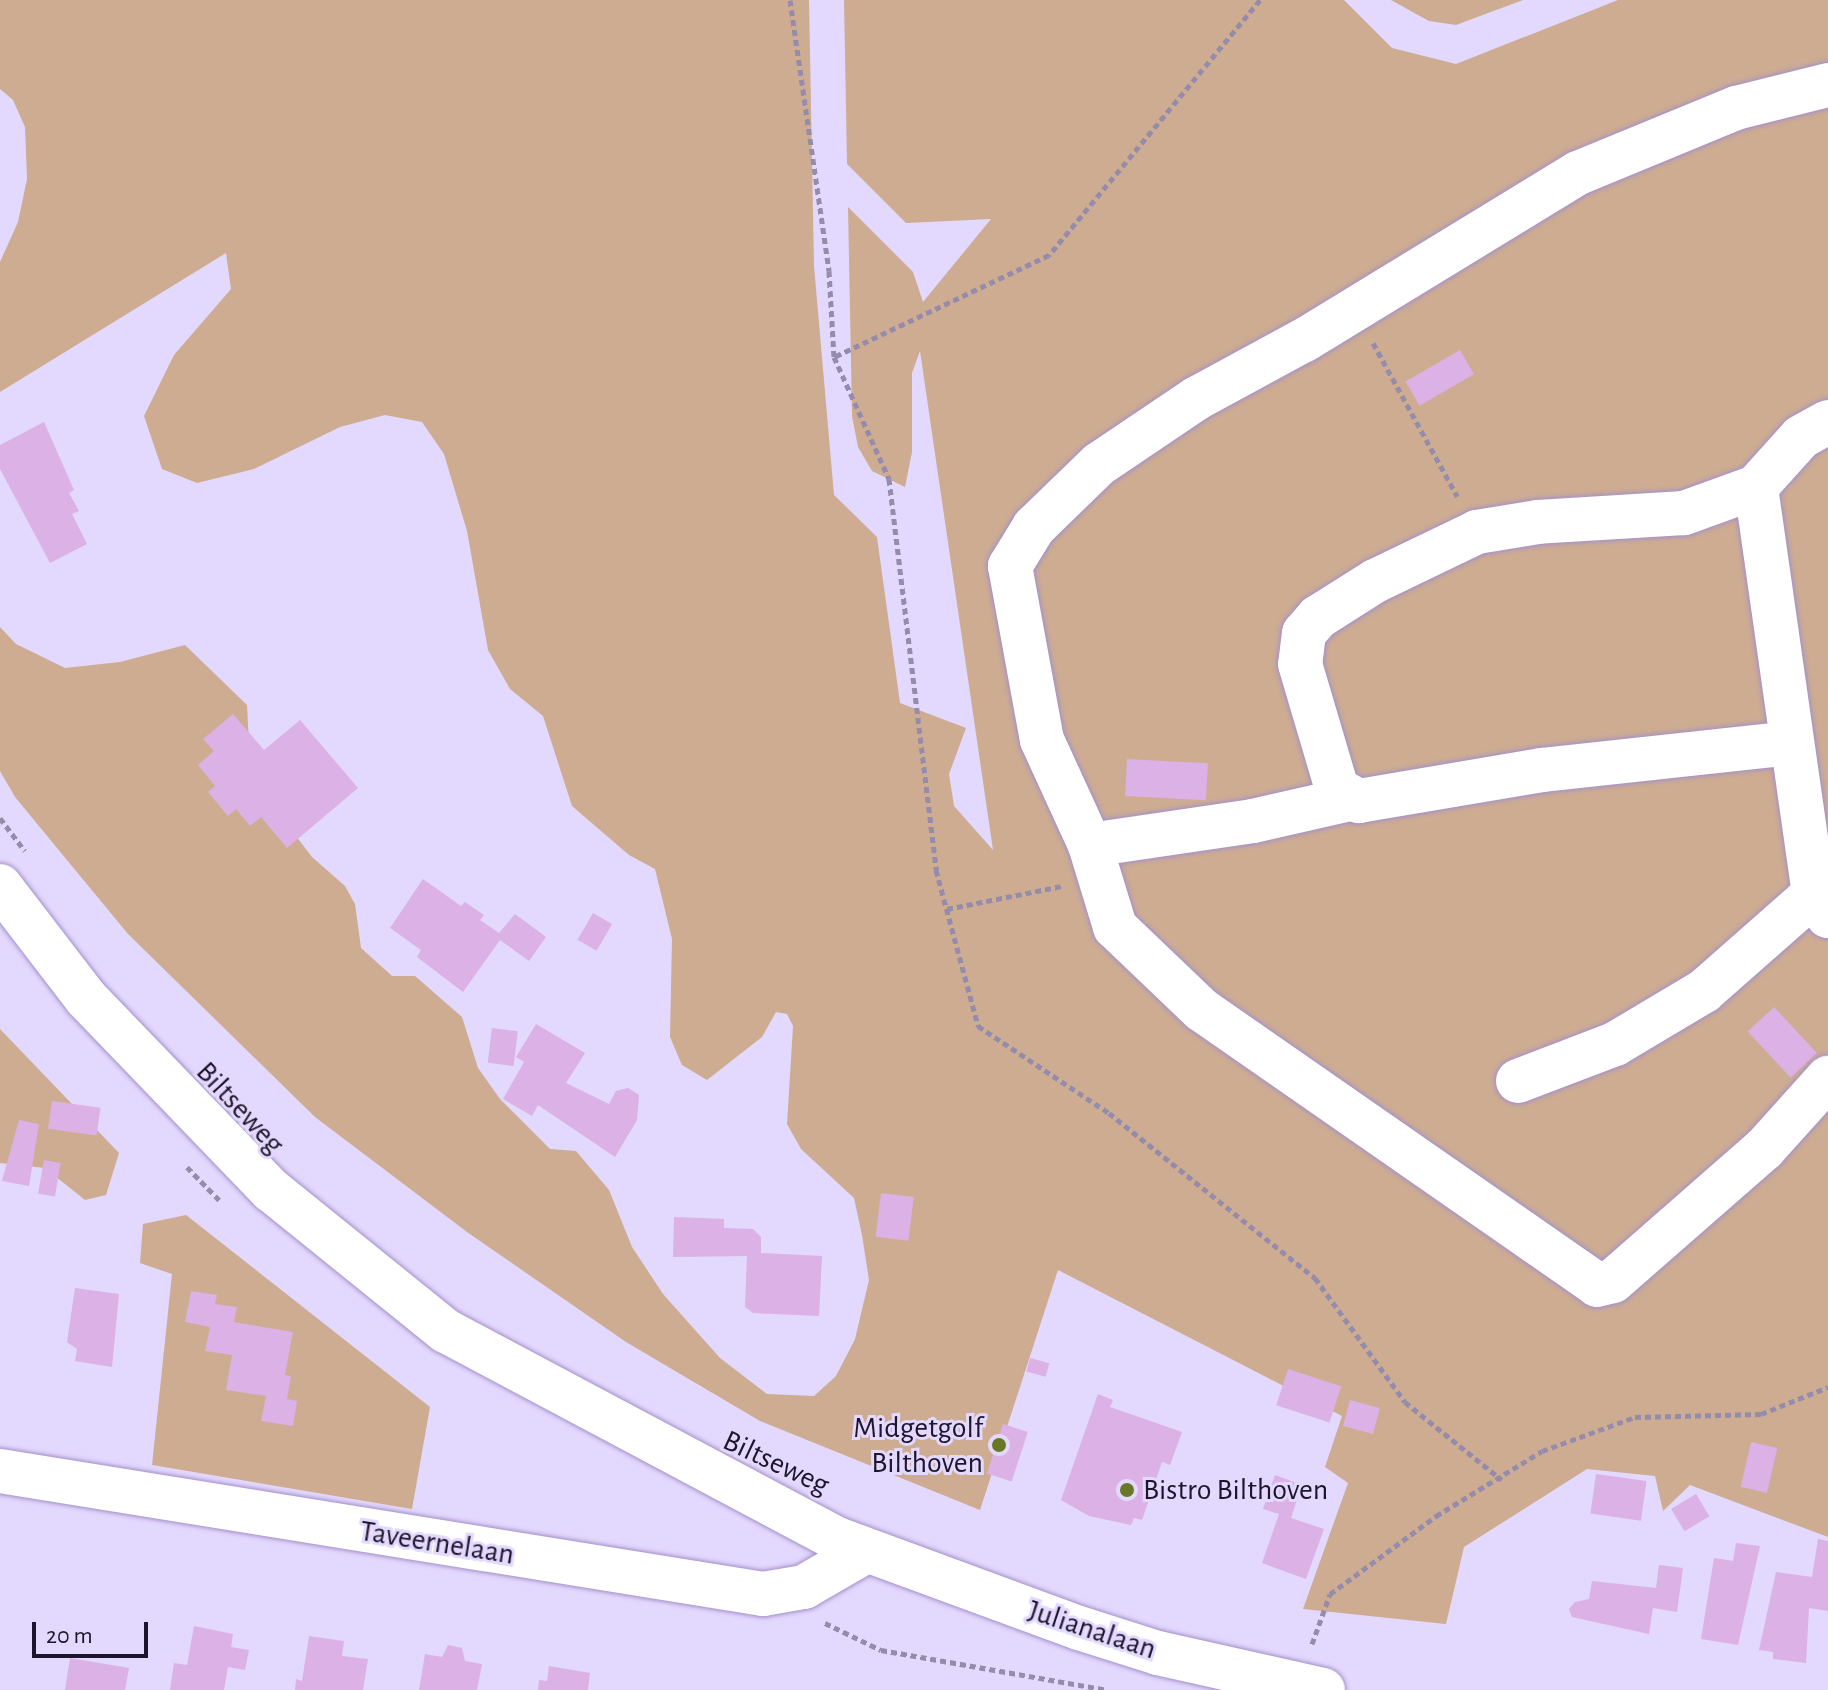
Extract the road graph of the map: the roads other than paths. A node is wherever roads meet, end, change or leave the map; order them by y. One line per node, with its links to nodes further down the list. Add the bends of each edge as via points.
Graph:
1 (1828, 85): 6 (street, via 1736,108 1578,173 1197,398 1099,464 1034,527 1010,566 1042,740)
2 (1828, 422): 3 (street, via 1801,437)
3 (1756, 487): 4 (street); 5 (street, via 1684,513 1538,522 1477,532 1375,581 1318,617 1304,633 1300,664 1321,752 1337,789)
4 (1792, 743): 5 (street, via 1542,770 1377,801); 8 (street)
5 (1350, 799): 6 (street)
6 (1094, 862): 9 (street, via 1115,927 1202,1010 1597,1285 1613,1281 1764,1149)
7 (14, 871): 12 (street, Biltseweg, via 86,998 271,1190 446,1331)
8 (1821, 905): 10 (street, via 1704,991 1615,1044)
9 (1828, 1078)
10 (1518, 1081)
11 (0, 1471): 12 (street, Taveernelaan, via 763,1594 804,1587)
12 (866, 1551): 13 (street, Julianalaan, via 1092,1633)
13 (1310, 1688)

